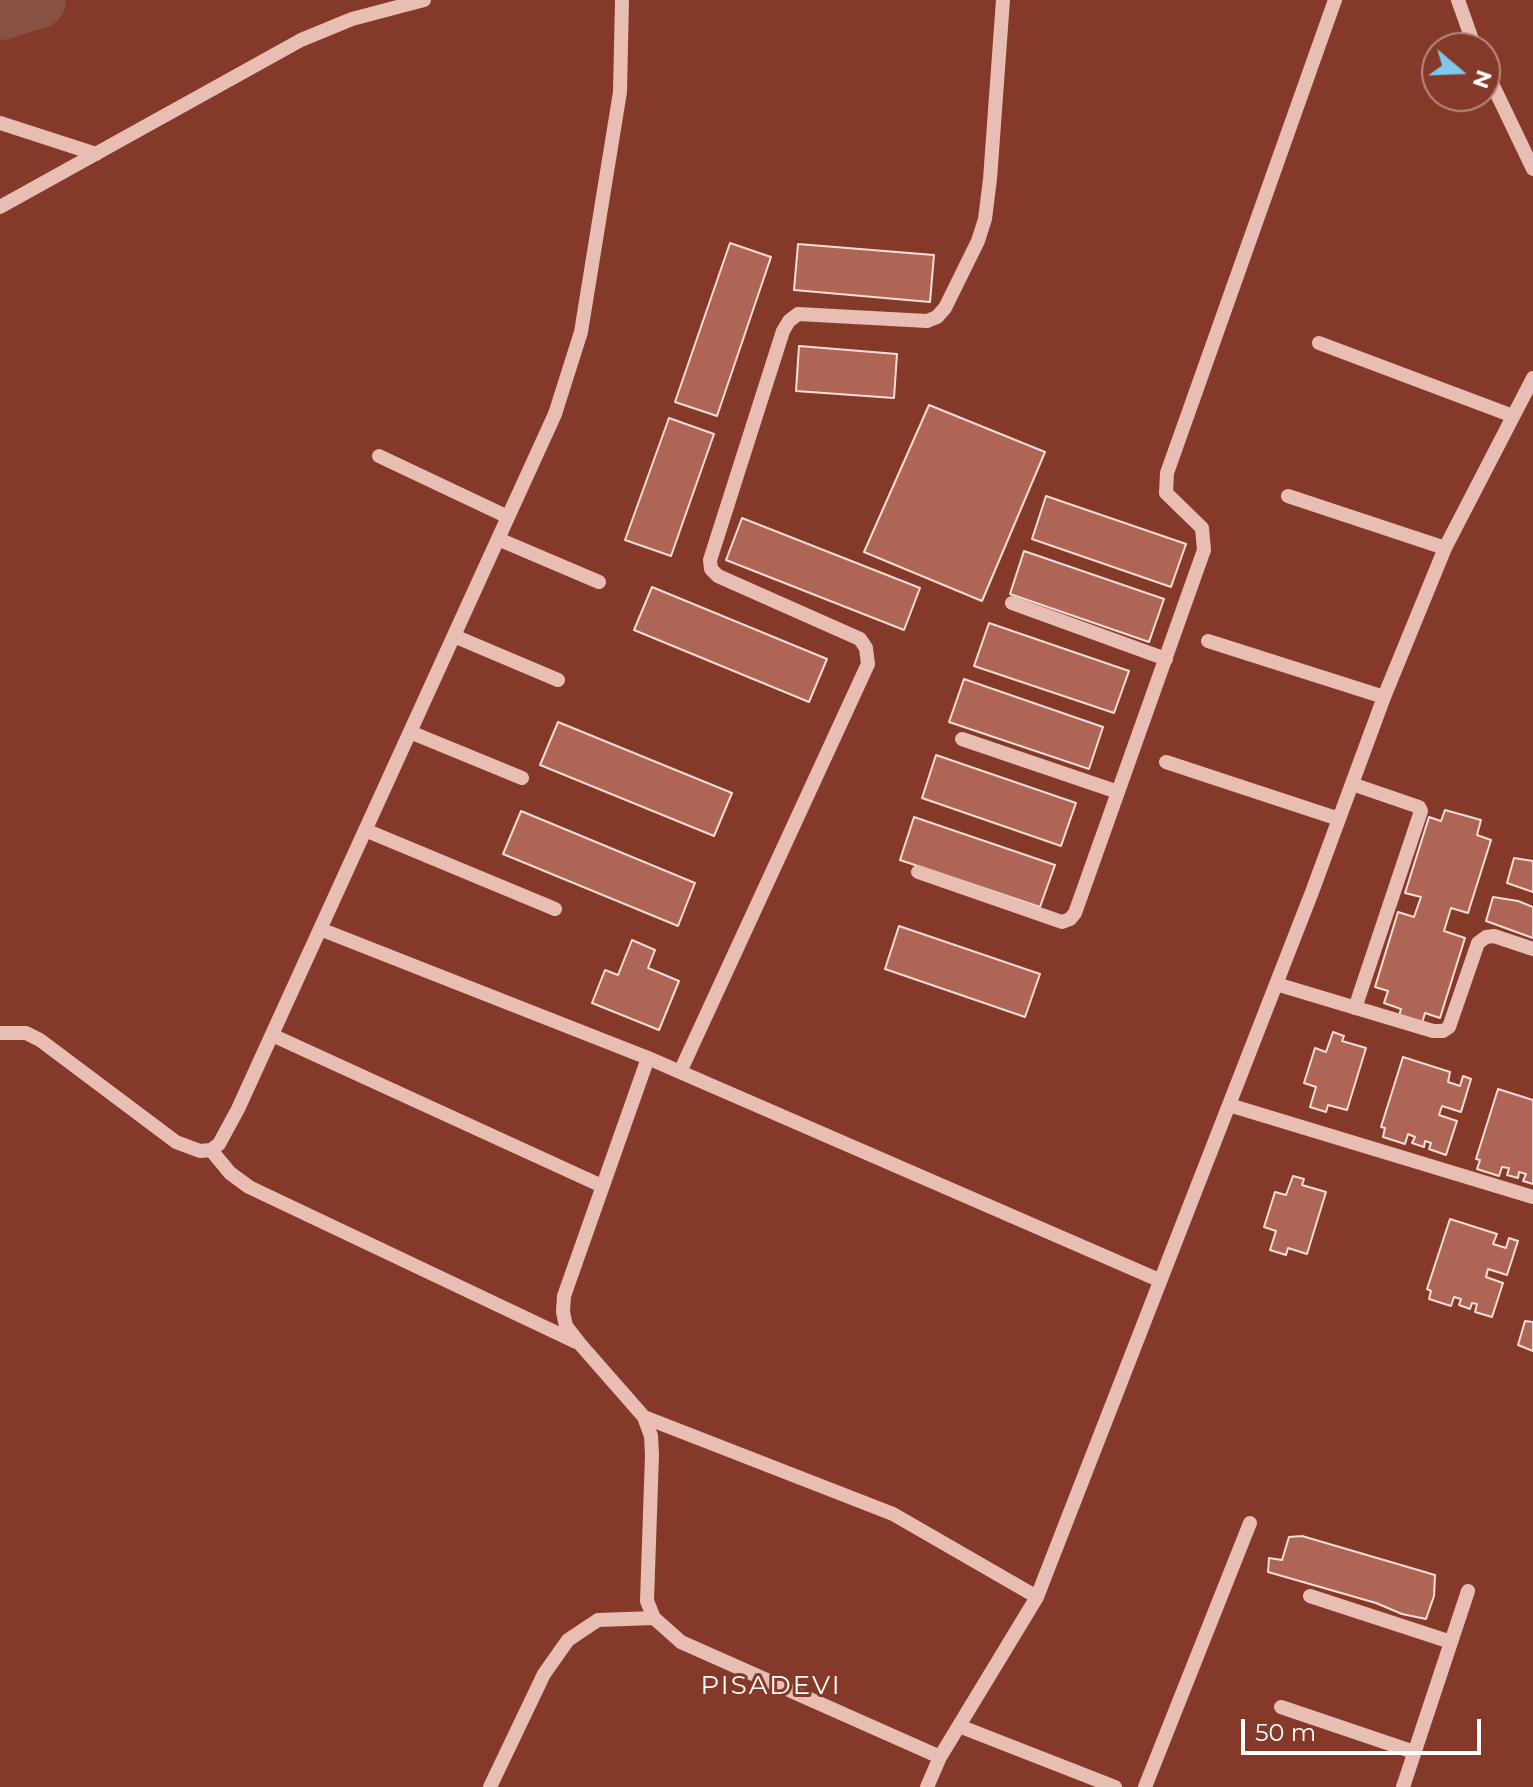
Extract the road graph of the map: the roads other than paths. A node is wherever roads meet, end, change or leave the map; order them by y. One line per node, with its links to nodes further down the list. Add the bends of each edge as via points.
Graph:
1 (424, 0): 6 (street)
2 (622, 0): 18 (street, via 620,92 581,332 555,414)
3 (1003, 0): 45 (street, via 985,219 945,308 927,321 798,314 789,321 710,560 718,576 860,639 868,664)
4 (1335, 0): 25 (street, via 1167,473 1166,493 1202,528 1205,538)
5 (1458, 0): 7 (street)
6 (401, 3): 10 (street, via 301,40)
7 (1469, 32)
8 (1501, 102): 11 (street)
9 (0, 123): 10 (street)
10 (96, 154): 12 (street)
11 (1533, 169)
12 (0, 207)
13 (1319, 343): 15 (street)
14 (1533, 378): 15 (street)
15 (1513, 416): 20 (street)
16 (379, 456): 18 (street)
17 (1288, 496): 20 (street)
18 (508, 517): 19 (street)
19 (498, 539): 21 (street); 23 (street)
20 (1445, 548): 27 (street)
21 (599, 582)
22 (1012, 603): 25 (street)
23 (454, 636): 26 (street); 28 (street)
24 (1208, 641): 27 (street)
25 (1166, 659): 33 (street)
26 (558, 680)
27 (1384, 697): 32 (street)
28 (410, 732): 31 (street); 35 (street)
29 (962, 739): 33 (street)
30 (1166, 762): 34 (street)
31 (522, 778)
32 (1352, 784): 34 (street); 41 (street, via 1421,811)
33 (1118, 792): 36 (street, via 1070,919 1062,922)
34 (1339, 819): 40 (street)
35 (365, 830): 37 (street); 38 (street)
36 (918, 872)
37 (555, 909)
38 (320, 929): 43 (street); 44 (street)
39 (1533, 949): 41 (street, via 1494,936 1478,943 1449,1027 1443,1031)
40 (1276, 984): 41 (street); 46 (street)
41 (1355, 1008)
42 (0, 1033): 47 (street, via 26,1033 40,1040 176,1142)
43 (272, 1035): 47 (street, via 238,1109); 48 (street)
44 (648, 1058): 45 (street); 48 (street)
45 (680, 1072): 50 (street)
46 (1229, 1105): 49 (street); 50 (street)
47 (211, 1150): 51 (street, via 249,1187)
48 (602, 1186): 51 (street, via 564,1296 566,1326)
49 (1533, 1197)
50 (1159, 1280): 56 (street)
51 (580, 1344): 52 (street)
52 (644, 1417): 56 (street, via 893,1514); 57 (street, via 652,1455 647,1601)
53 (1250, 1523): 66 (street)
54 (1468, 1591): 58 (street)
55 (1310, 1596): 58 (street)
56 (1037, 1597): 60 (street)
57 (654, 1618): 62 (street, via 681,1642); 63 (street, via 598,1620 568,1640 544,1674)
58 (1451, 1642): 61 (street)
59 (1281, 1707): 61 (street)
60 (959, 1726): 62 (street); 65 (street)
61 (1414, 1752): 67 (street)
62 (940, 1757): 64 (street)
63 (490, 1787)
64 (927, 1787)
65 (1115, 1787)
66 (1145, 1787)
67 (1403, 1787)

